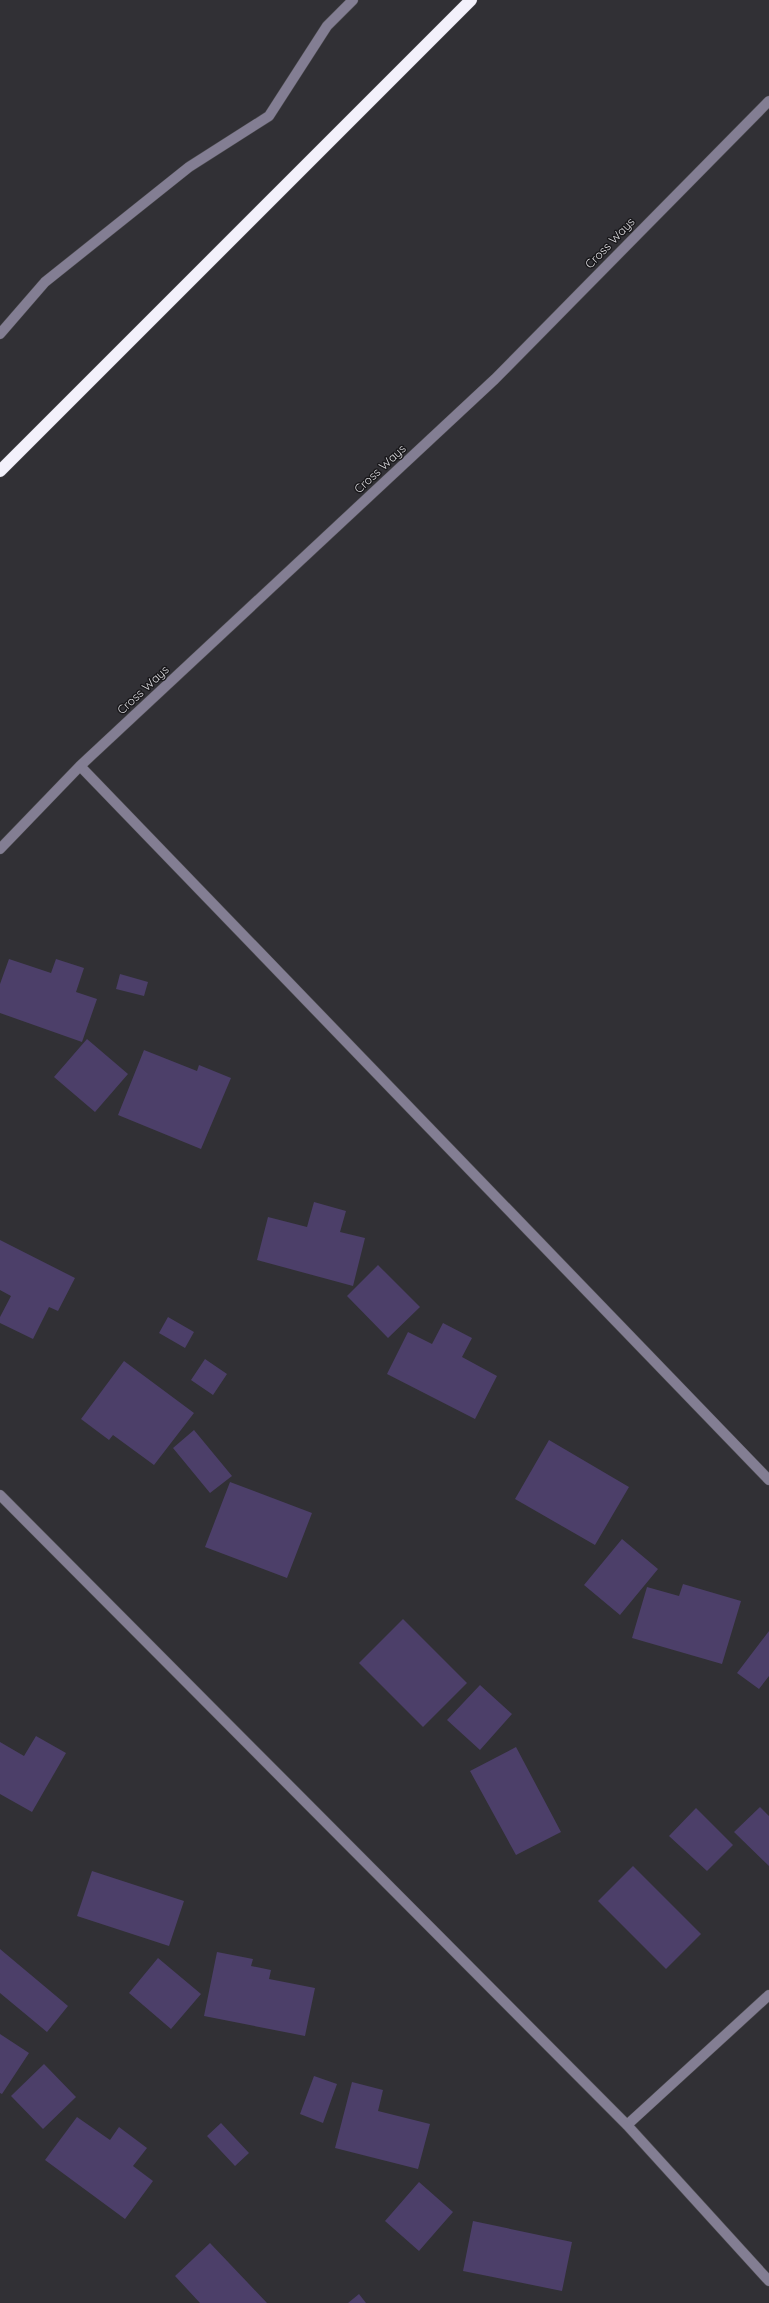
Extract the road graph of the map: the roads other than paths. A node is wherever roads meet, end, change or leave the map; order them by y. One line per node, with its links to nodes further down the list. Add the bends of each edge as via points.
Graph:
1 (353, 0): 4 (street, via 327,26 269,116 189,167 45,282)
2 (471, 0): 5 (highway)
3 (769, 101): 6 (street, Cross Ways, via 495,379)
4 (0, 334)
5 (0, 471)
6 (80, 766): 7 (street, Cross Ways); 8 (street)
7 (0, 849)
8 (769, 1480)
9 (0, 1495): 11 (street)
10 (769, 1995): 11 (street)
11 (628, 2125): 12 (street)
12 (769, 2281)

